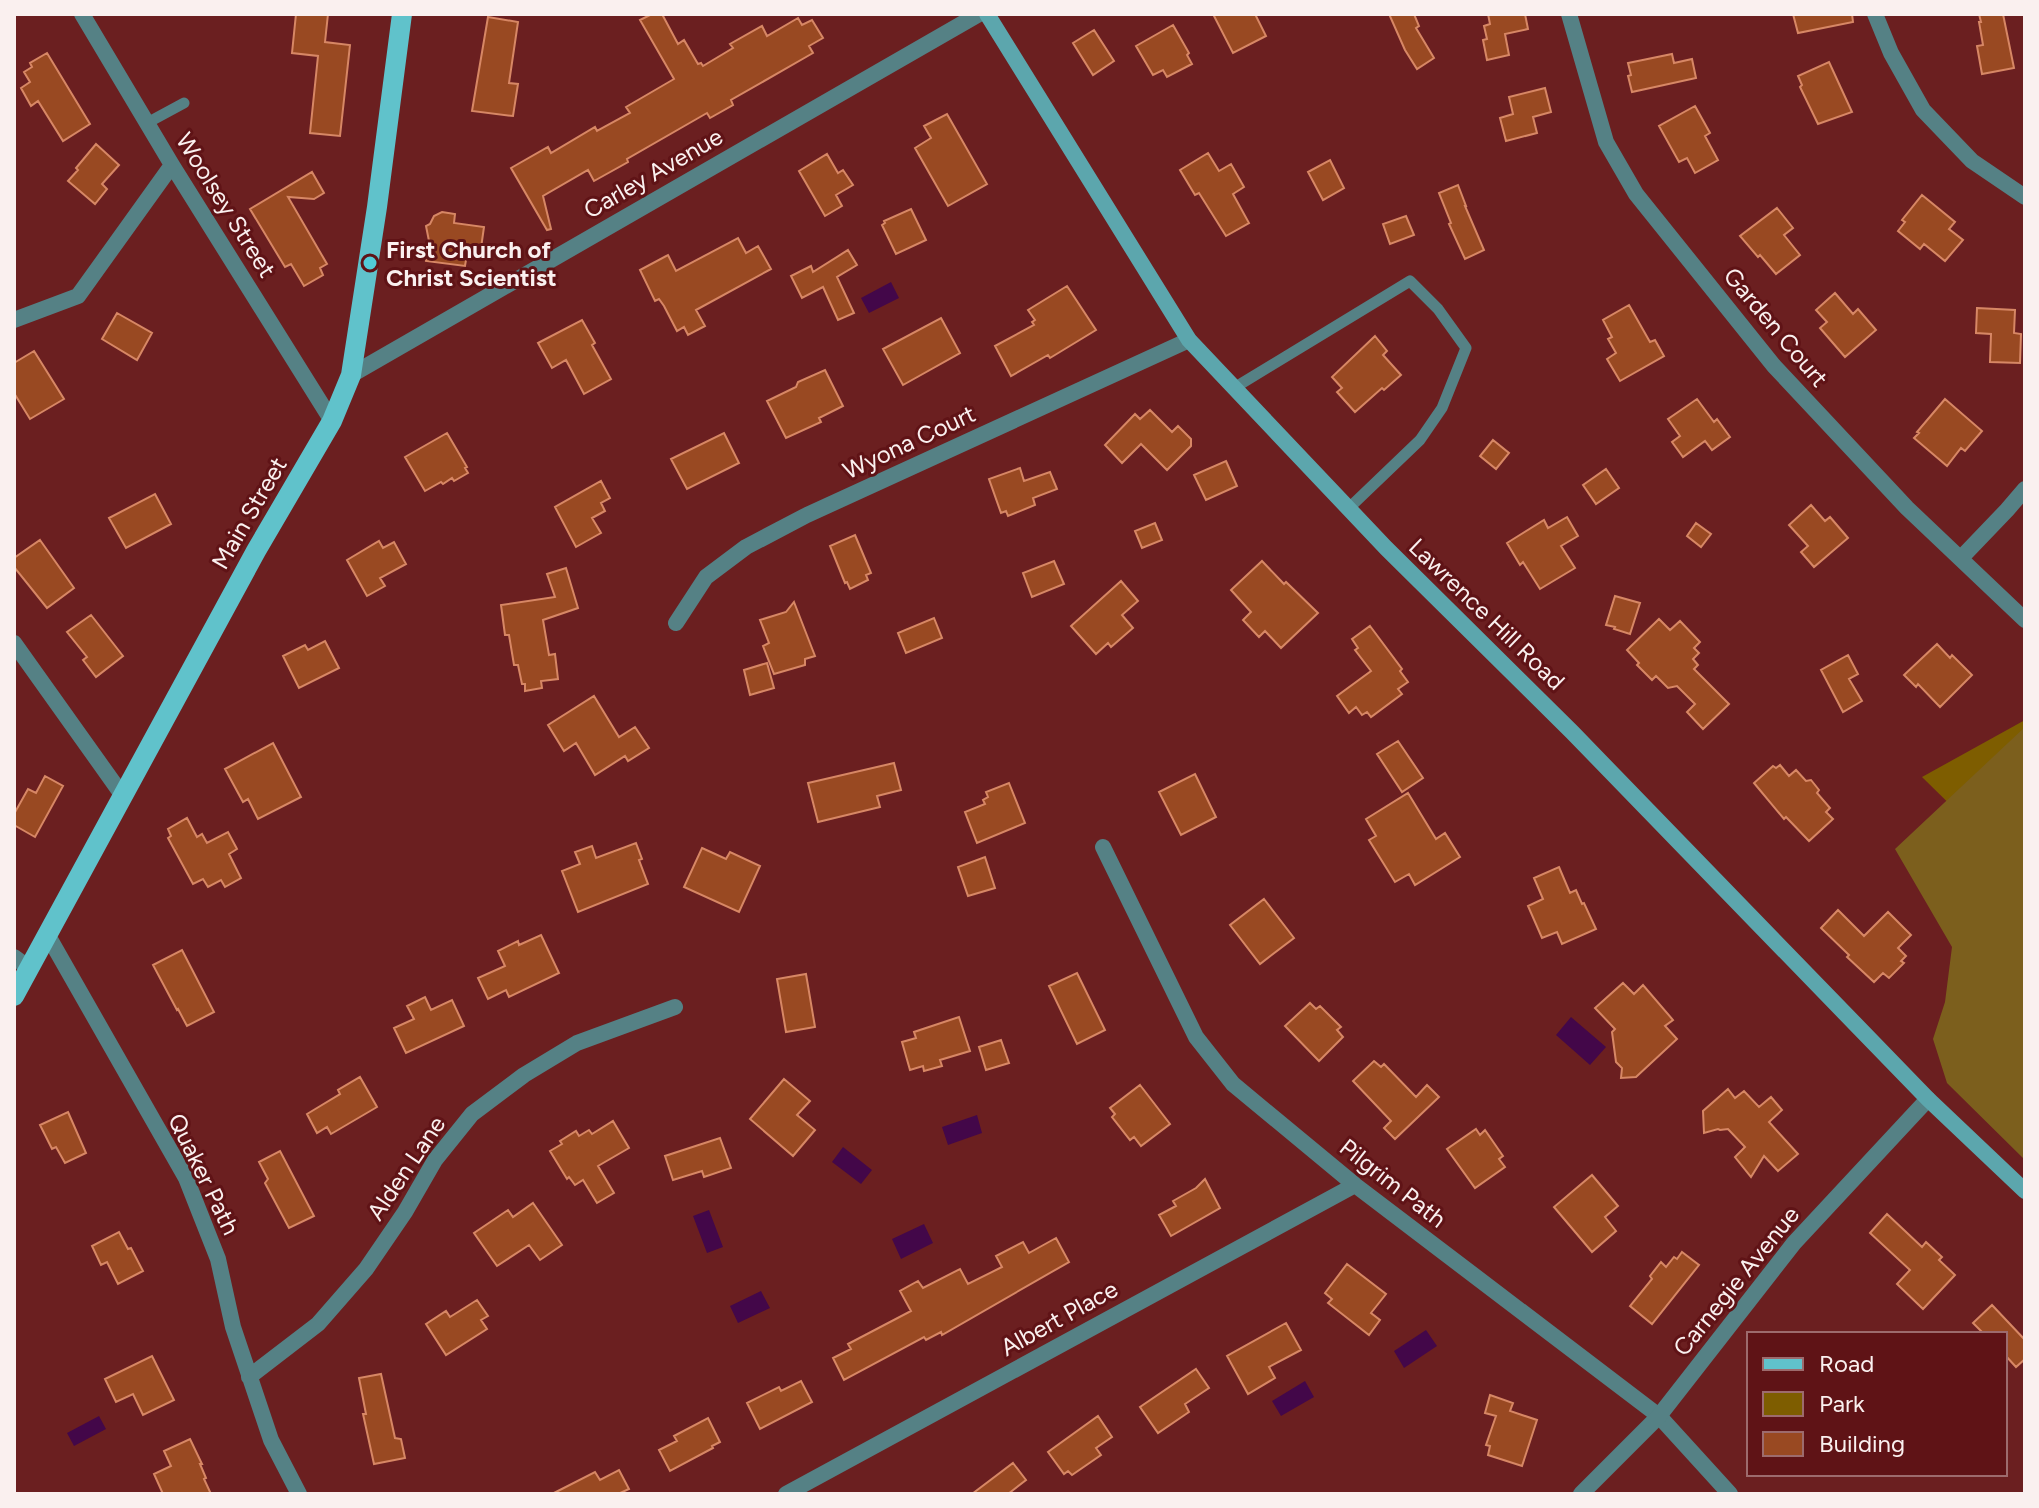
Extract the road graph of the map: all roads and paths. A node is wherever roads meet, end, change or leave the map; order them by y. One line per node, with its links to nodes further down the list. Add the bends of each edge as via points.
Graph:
1 (82, 14): 8 (street, Woolsey Street)
2 (979, 14): 13 (street, Carley Avenue)
3 (987, 14): 12 (main road, Lawrence Hill Road)
4 (1569, 14): 18 (street, Garden Court, via 1606,142 1636,194 1774,366)
5 (1875, 14): 10 (street, via 1923,110 1972,161)
6 (402, 15): 13 (main road, Main Street)
7 (184, 103): 8 (lane)
8 (147, 123): 9 (street, Woolsey Street)
9 (172, 165): 11 (street, via 78,296); 15 (street, Woolsey Street)
10 (2025, 197)
11 (14, 320)
12 (1189, 340): 14 (main road, Lawrence Hill Road); 20 (street, Wyona Court, via 746,547 706,577)
13 (351, 375): 15 (main road, Main Street)
14 (1234, 388): 17 (main road, Lawrence Hill Road); 17 (lane, via 1410,281 1438,309 1466,348 1442,408 1420,440)
15 (332, 421): 22 (main road, Main Street)
16 (2025, 489): 18 (street)
17 (1348, 509): 28 (main road, Lawrence Hill Road)
18 (1961, 558): 19 (street, Garden Court)
19 (2025, 620)
20 (676, 623)
21 (14, 643): 22 (street)
22 (123, 796): 24 (main road, Main Street)
23 (1103, 847): 29 (street, Pilgrim Path, via 1196,1037 1233,1084)
24 (47, 934): 25 (main road, Main Street); 31 (street, Quaker Path, via 186,1178 218,1259)
25 (21, 962): 26 (main road, Main Street)
26 (14, 996)
27 (675, 1007): 31 (street, Alden Lane, via 577,1043 472,1114 435,1160 366,1269 318,1324)
28 (1928, 1099): 30 (main road, Lawrence Hill Road); 32 (street, Carnegie Avenue, via 1794,1243)
29 (1355, 1185): 32 (street, Pilgrim Path); 34 (street, Albert Place)
30 (2025, 1191)
31 (249, 1377): 33 (street, Quaker Path, via 271,1440)
32 (1659, 1416): 35 (street, Carnegie Avenue); 36 (street, Pilgrim Path)
33 (299, 1494)
34 (786, 1494)
35 (1581, 1494)
36 (1730, 1494)

